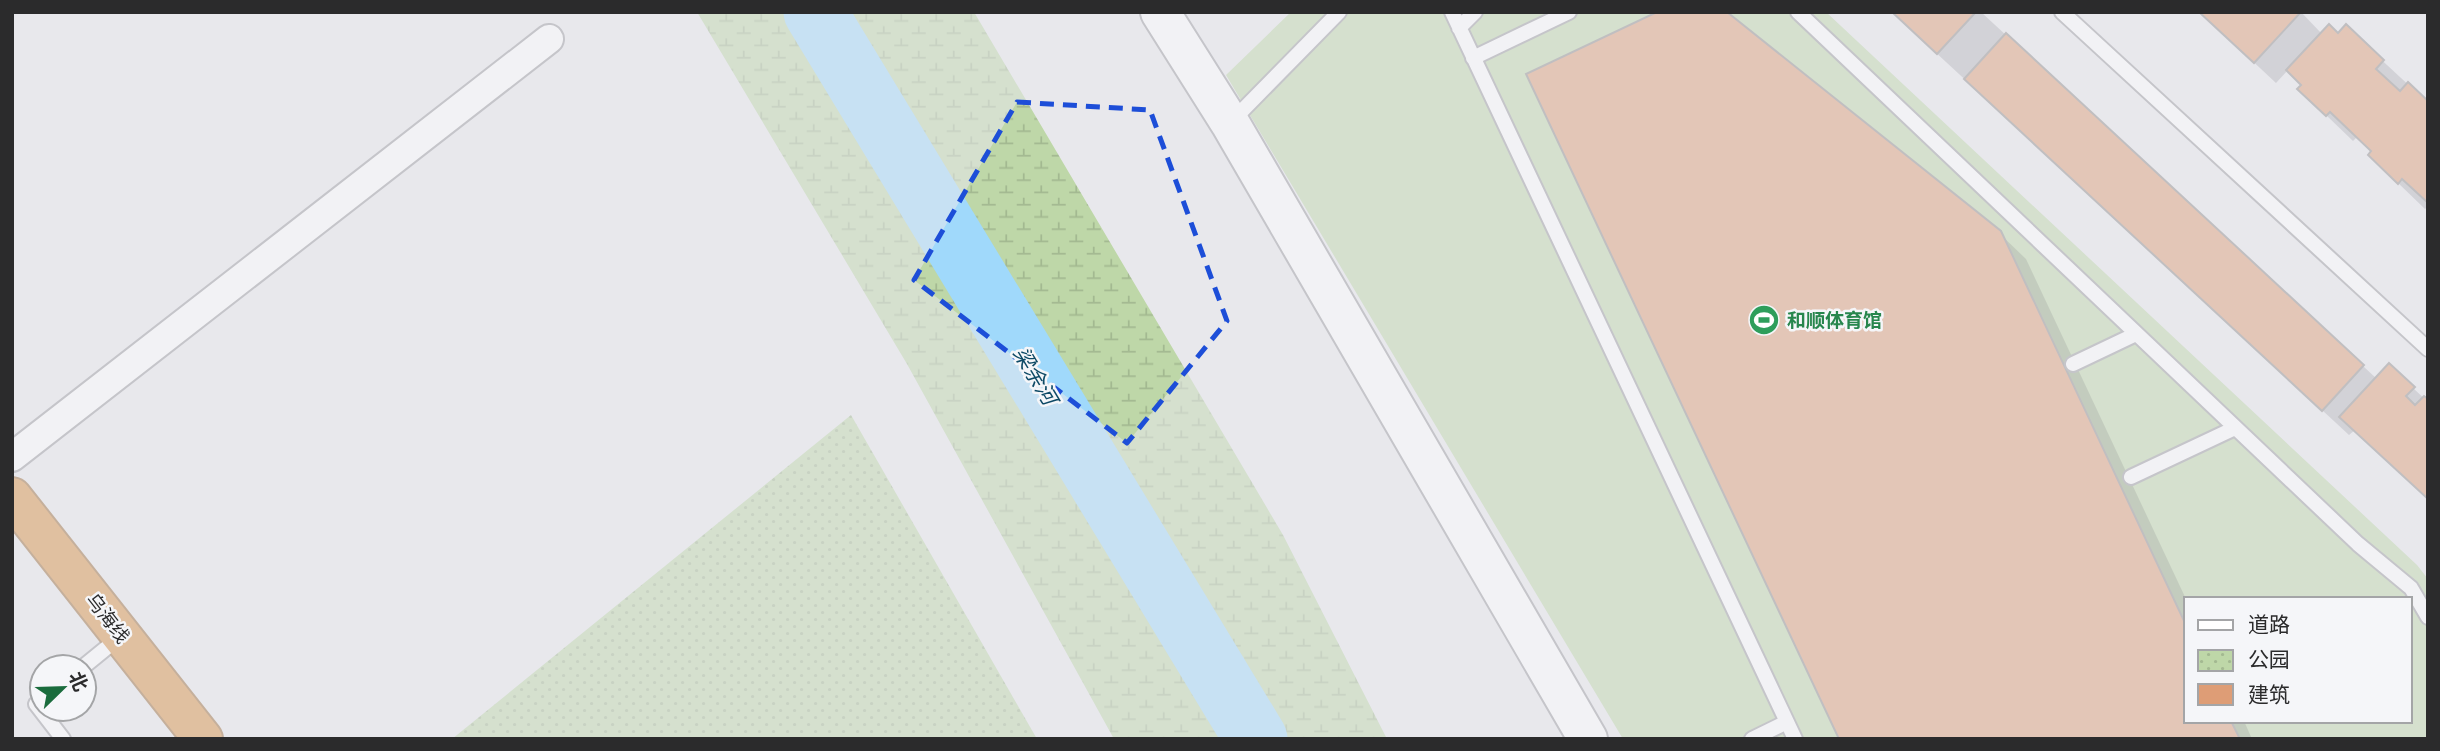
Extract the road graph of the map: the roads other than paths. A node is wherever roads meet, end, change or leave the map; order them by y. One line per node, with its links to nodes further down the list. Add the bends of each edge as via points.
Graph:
1 (1160, 12): 11 (main road)
2 (1339, 12): 11 (lane)
3 (1452, 12): 8 (lane)
4 (1475, 12): 8 (lane)
5 (1569, 12): 10 (lane)
6 (1798, 12): 12 (lane)
7 (2062, 12): 13 (lane)
8 (1459, 27): 10 (lane)
9 (549, 39): 16 (street)
10 (1473, 58): 22 (lane)
11 (1230, 123): 26 (main road)
12 (2136, 334): 14 (lane); 15 (lane)
13 (2428, 349)
14 (2073, 363)
15 (2235, 428): 17 (lane); 19 (lane, via 2411,588)
16 (12, 457)
17 (2131, 477)
18 (12, 497): 20 (highway, 乌海线)
19 (2428, 617)
20 (122, 635): 21 (lane); 25 (highway, 乌海线)
21 (98, 655)
22 (1787, 722): 27 (lane); 28 (lane)
23 (51, 723): 24 (lane)
24 (64, 739)
25 (203, 739)
26 (1588, 739)
27 (1752, 739)
28 (1795, 739)

